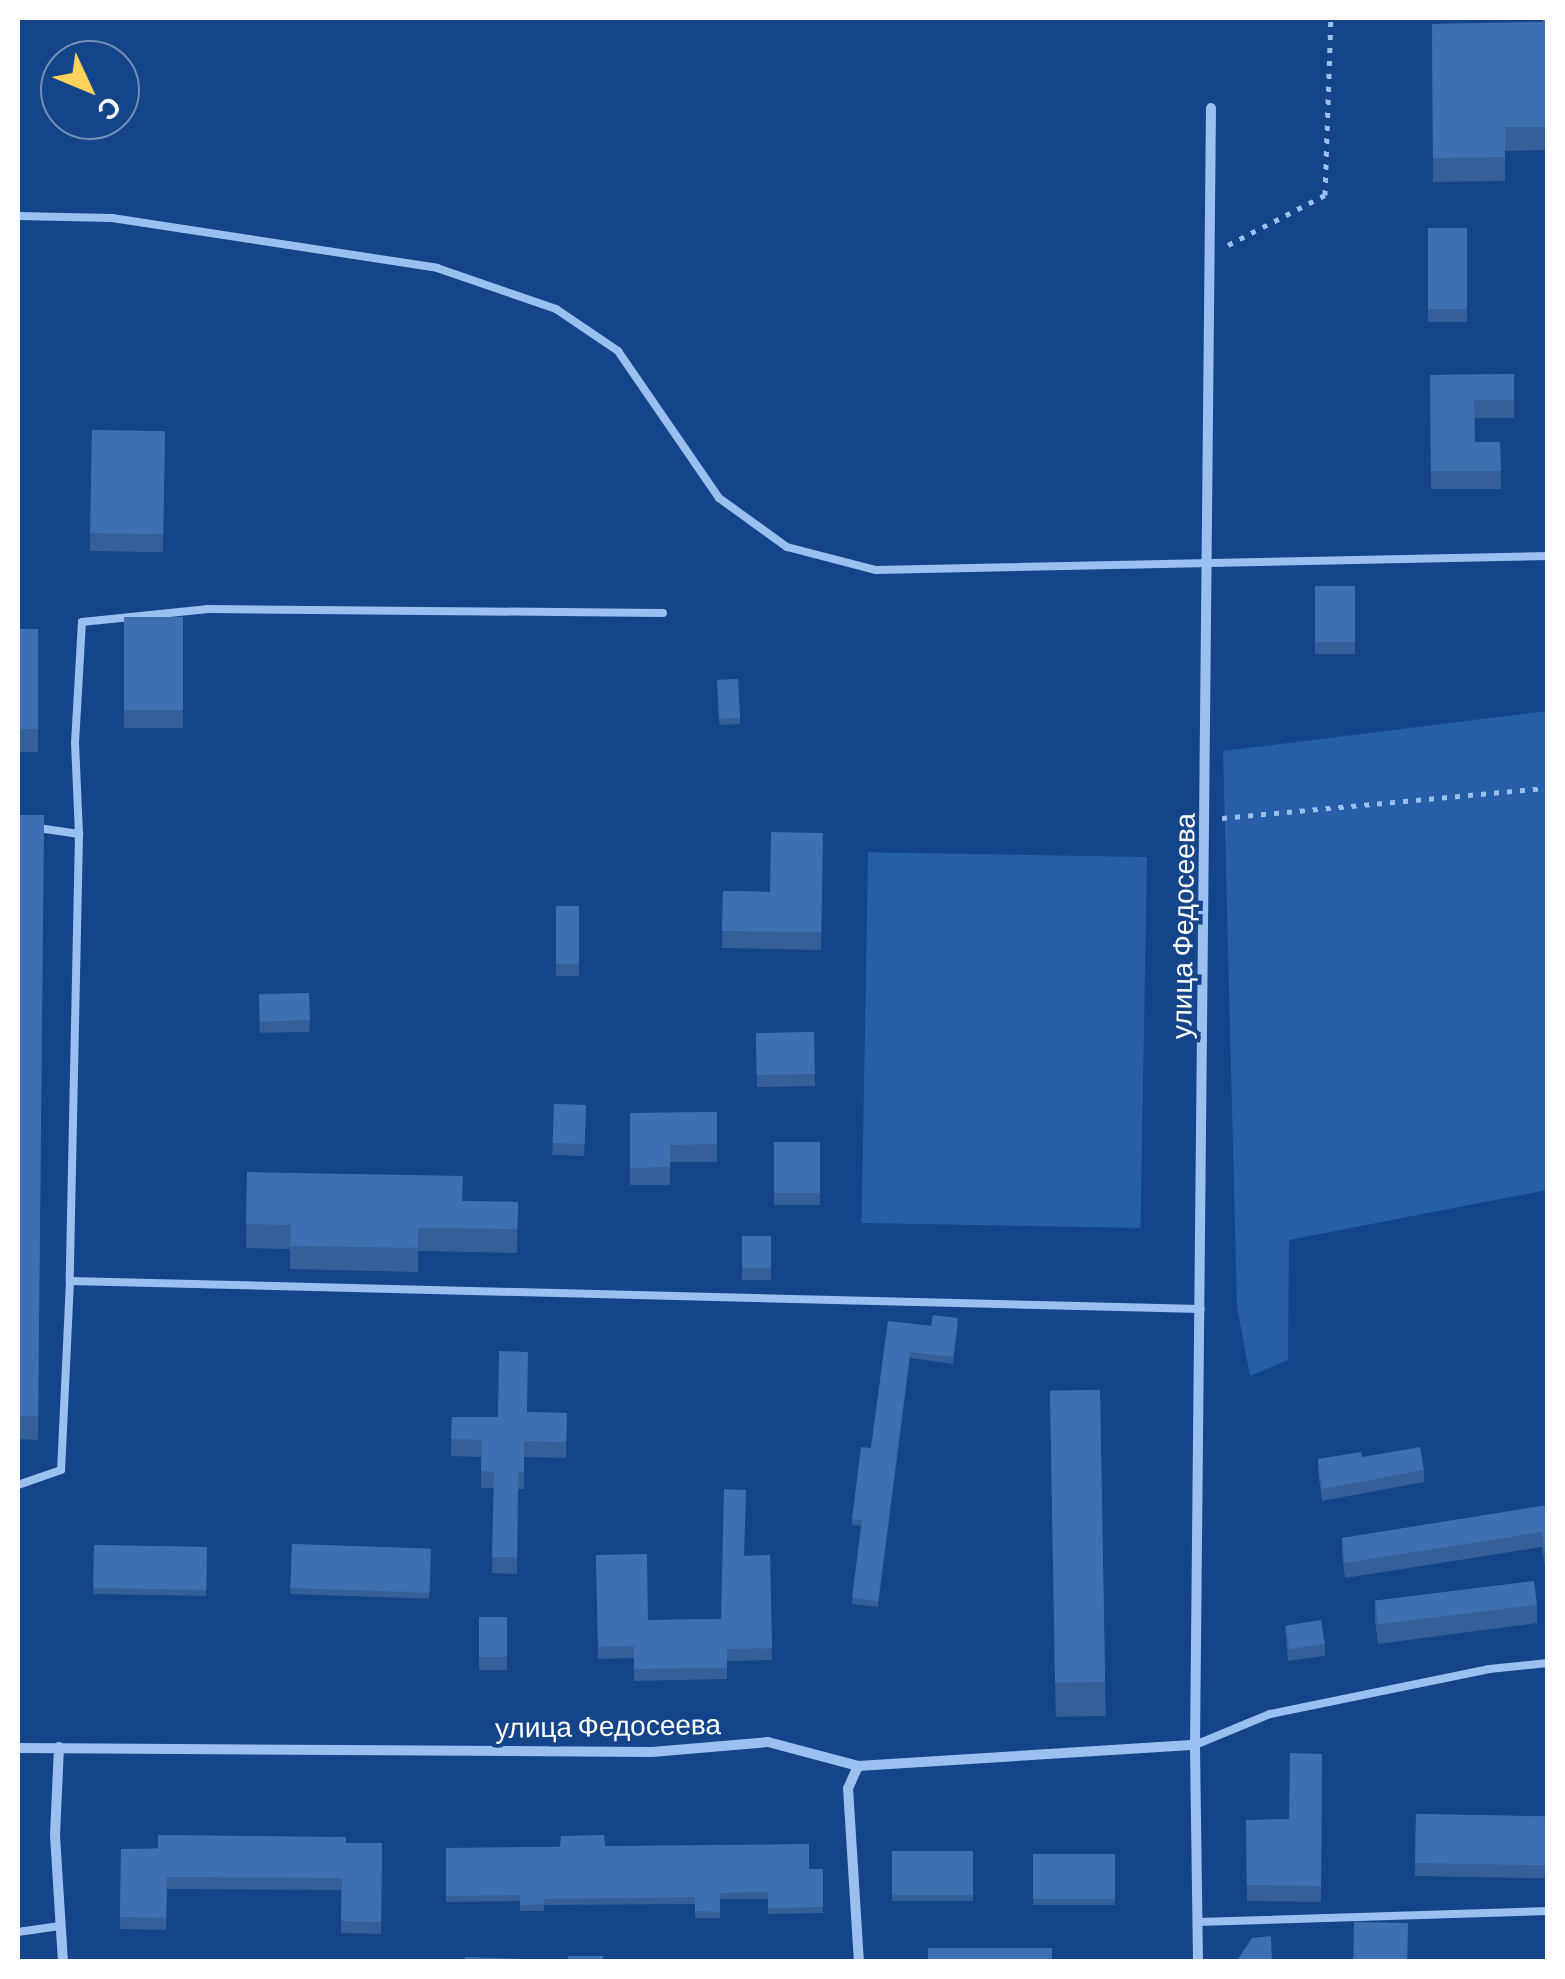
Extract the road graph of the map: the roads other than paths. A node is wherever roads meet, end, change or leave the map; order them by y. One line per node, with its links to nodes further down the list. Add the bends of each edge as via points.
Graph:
1 (1212, 108): 4 (street, улица Федосеева)
2 (18, 216): 4 (lane, via 112,218 437,268 556,309 618,351 719,498 788,547 876,570)
3 (1548, 556): 4 (lane)
4 (1209, 563): 9 (street, улица Федосеева)
5 (663, 613): 7 (lane, via 208,609 82,622 75,743)
6 (18, 825): 7 (lane)
7 (79, 834): 8 (lane)
8 (70, 1281): 9 (lane); 10 (lane, via 61,1470)
9 (1200, 1309): 12 (street, улица Федосеева)
10 (18, 1485)
11 (1548, 1662): 12 (lane, via 1270,1714)
12 (1196, 1746): 15 (street, улица Федосеева); 17 (street, улица Федосеева)
13 (59, 1747): 14 (street, улица Федосеева); 15 (street, улица Федосеева, via 652,1752 768,1742); 18 (street)
14 (18, 1748)
15 (858, 1766): 21 (street, via 848,1788)
16 (1548, 1911): 17 (lane)
17 (1198, 1922): 22 (street, улица Федосеева)
18 (60, 1926): 19 (lane); 20 (street)
19 (18, 1932)
20 (63, 1962)
21 (859, 1962)
22 (1198, 1962)

